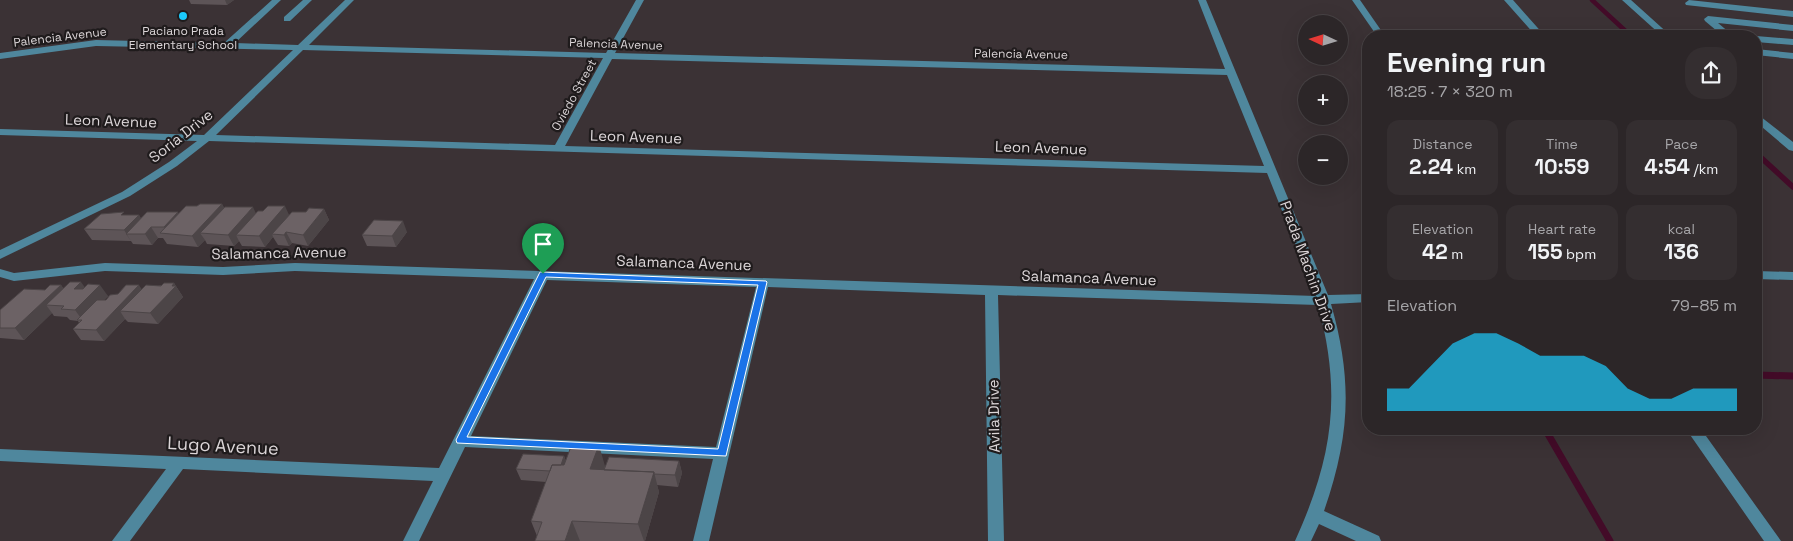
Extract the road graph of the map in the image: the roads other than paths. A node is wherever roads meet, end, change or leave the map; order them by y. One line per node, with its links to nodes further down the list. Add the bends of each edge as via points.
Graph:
1 (277, 0): 20 (street)
2 (308, 0): 11 (street)
3 (350, 0): 21 (street, Soria Drive)
4 (640, 0): 24 (street, Oviedo Street)
5 (1202, 0): 28 (street, Prada Machin Drive)
6 (1356, 0): 14 (street)
7 (1508, 0): 15 (street)
8 (1626, 0): 16 (street)
9 (1687, 2): 10 (street); 12 (street)
10 (1793, 14)
11 (287, 18)
12 (1708, 19): 13 (street); 17 (street)
13 (1793, 28)
14 (1377, 30)
15 (1536, 30)
16 (1660, 30)
17 (1721, 30)
18 (1762, 39): 19 (street)
19 (1793, 42)
20 (226, 46): 21 (street, Palencia Avenue); 23 (street, Palencia Avenue, via 96,43)
21 (300, 48): 24 (street, Palencia Avenue); 31 (street, Soria Drive)
22 (1762, 53): 25 (street)
23 (0, 56)
24 (609, 56): 28 (street, Palencia Avenue); 33 (street, Oviedo Street)
25 (1793, 56)
26 (1762, 62): 27 (street)
27 (1793, 65)
28 (1232, 72): 34 (street, Prada Machin Drive)
29 (1762, 121): 32 (street)
30 (0, 132): 31 (street, Leon Avenue)
31 (206, 139): 33 (street, Leon Avenue); 35 (street, Soria Drive, via 126,194)
32 (1793, 148)
33 (558, 149): 34 (street, Leon Avenue)
34 (1271, 170): 43 (street, Prada Machin Drive)
35 (0, 255)
36 (0, 273): 38 (street, Salamanca Avenue, via 14,277 105,267 223,271 295,267)
37 (1762, 273): 39 (street)
38 (543, 274): 40 (street, Salamanca Avenue); 45 (street)
39 (1793, 276)
40 (763, 282): 41 (street, Salamanca Avenue); 46 (street)
41 (991, 291): 43 (street, Salamanca Avenue); 54 (street, Avila Drive)
42 (1362, 298): 43 (street, Salamanca Avenue)
43 (1324, 301): 50 (street, Prada Machin Drive, via 1335,341 1340,377 1340,414 1332,465)
44 (1697, 435): 57 (street)
45 (461, 440): 46 (street); 49 (street)
46 (722, 454): 53 (street)
47 (0, 455): 48 (street, Lugo Avenue)
48 (179, 463): 49 (street, Lugo Avenue); 51 (street)
49 (444, 475): 52 (street)
50 (1316, 515): 55 (street, Prada Machin Drive); 56 (street)
51 (120, 541)
52 (411, 541)
53 (701, 541)
54 (996, 541)
55 (1303, 541)
56 (1373, 541)
57 (1773, 541)

